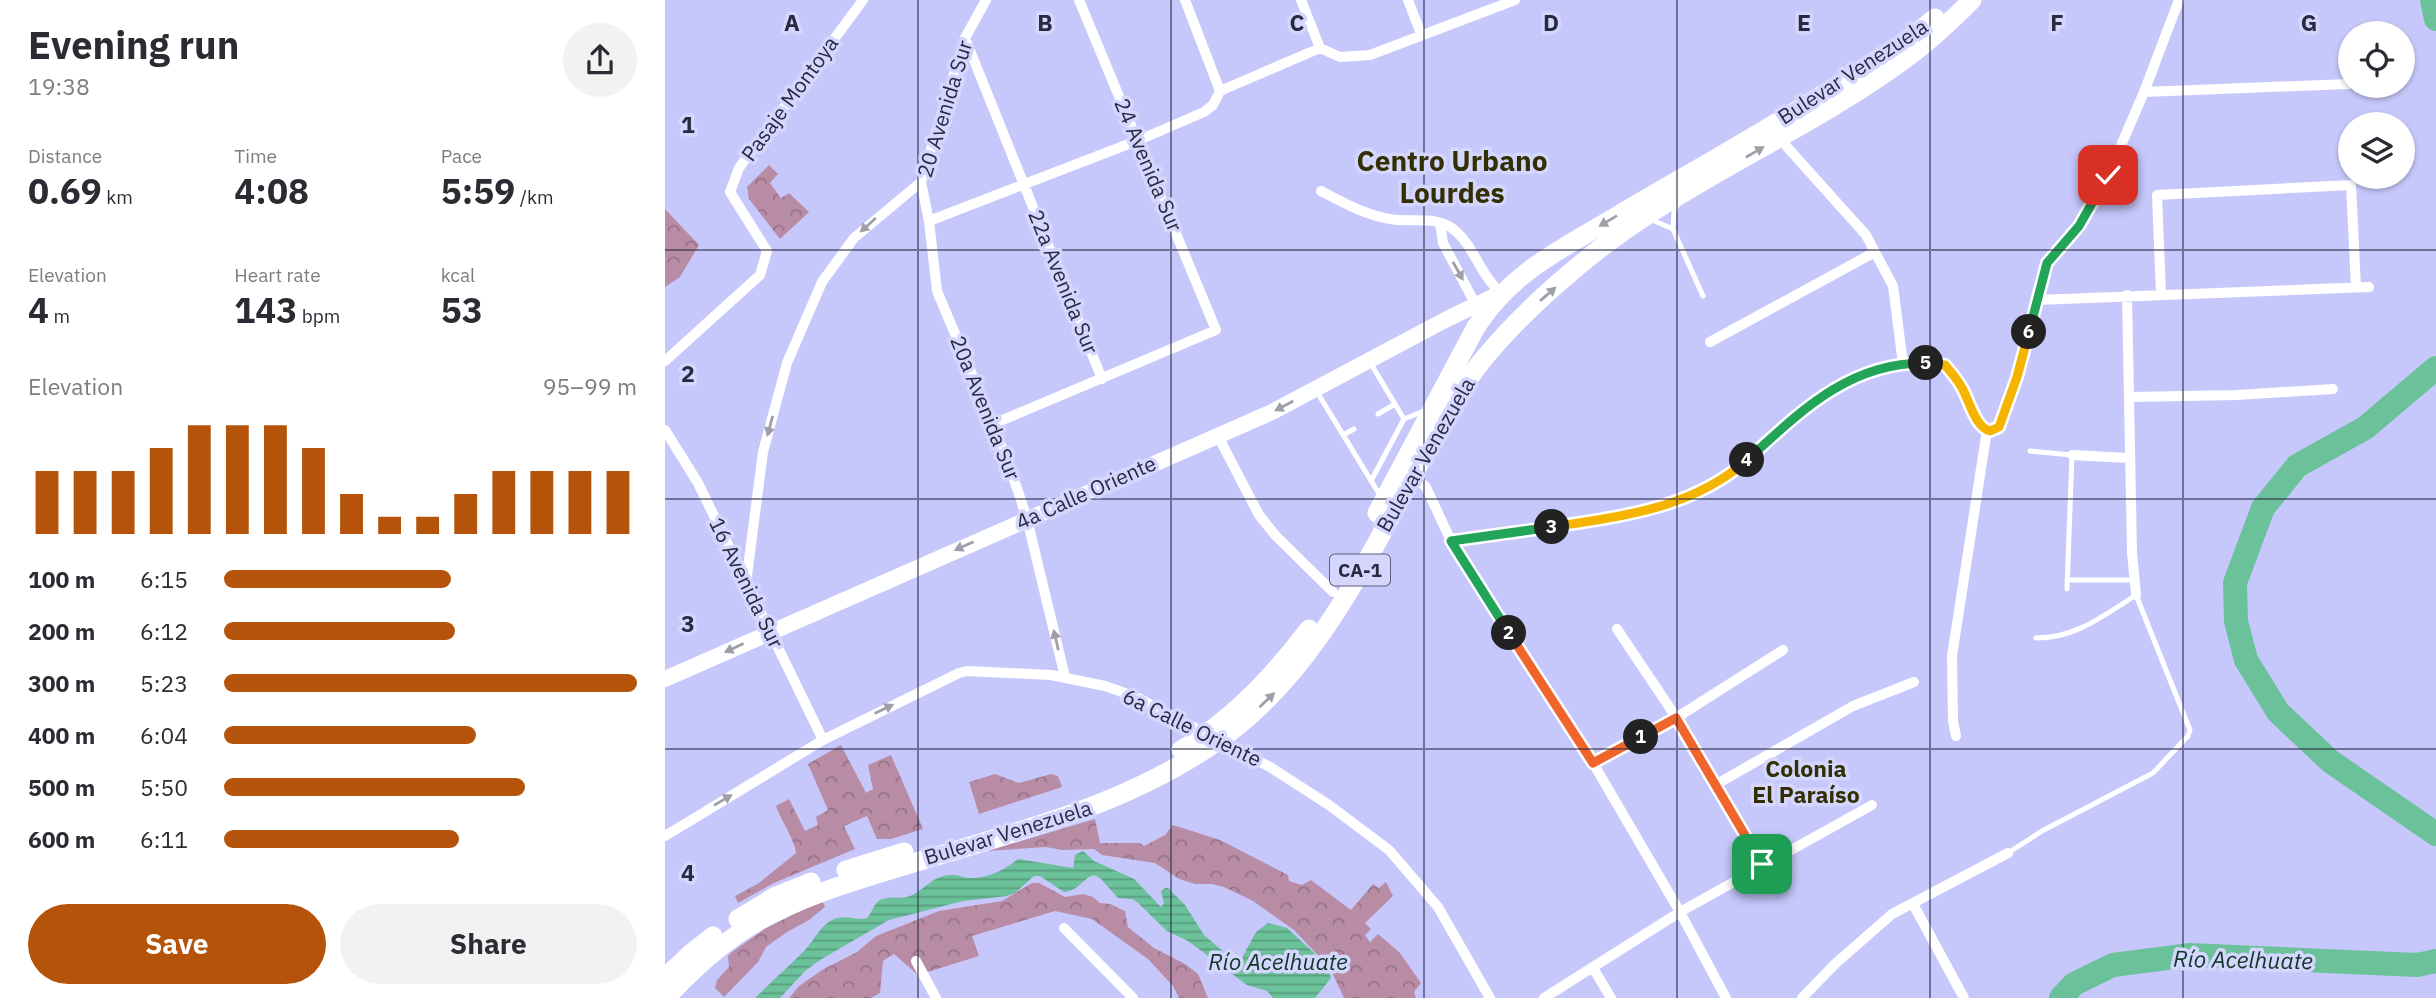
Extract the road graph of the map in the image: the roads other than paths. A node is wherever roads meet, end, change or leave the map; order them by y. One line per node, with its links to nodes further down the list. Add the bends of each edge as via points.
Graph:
1 (863, 0): 37 (street, Pasaje Montoya, via 739,168 730,192 767,251 760,275)
2 (986, 0): 11 (street, 20 Avenida Sur)
3 (1079, 0): 17 (street, 24 Avenida Sur)
4 (1185, 0): 14 (street)
5 (1301, 0): 12 (street)
6 (1408, 0): 10 (street)
7 (1513, 0): 10 (street)
8 (2179, 0): 15 (street)
9 (1961, 1): 16 (highway, Bulevar Venezuela / CA-1, via 1934,36 1910,56); 29 (highway, Bulevar Venezuela / CA-1, one-way to 29, via 1802,108 1557,251)
10 (1422, 34): 12 (street, via 1370,55 1340,57)
11 (965, 38): 18 (street, 20 Avenida Sur); 19 (street, 22a Avenida Sur)
12 (1320, 48): 14 (street)
13 (2338, 84): 15 (street)
14 (1220, 91): 17 (street, via 1204,112)
15 (2144, 92): 33 (street, via 2104,184 2079,226 2047,263)
16 (1780, 138): 21 (highway, Bulevar Venezuela / CA-1, one-way to 16); 26 (street, via 1866,235)
17 (1139, 140): 19 (street); 40 (street, 24 Avenida Sur, via 1216,330)
18 (921, 182): 23 (street, 20 Avenida Sur); 64 (street, one-way to 64, via 854,238 822,282 787,363 763,452)
19 (1024, 185): 23 (street); 40 (street, 22a Avenida Sur)
20 (1321, 191): 24 (street, via 1363,213)
21 (1683, 193): 22 (highway, Bulevar Venezuela / CA-1); 25 (lane, via 1674,212)
22 (1643, 218): 25 (lane); 35 (highway, Bulevar Venezuela / CA-1, one-way to 22, via 1596,252)
23 (929, 221): 48 (street, 20a Avenida Sur, via 937,292)
24 (1440, 223): 29 (street, via 1463,240 1490,284); 34 (street, one-way to 34, via 1443,243)
25 (1673, 229): 32 (lane)
26 (1875, 252): 36 (street); 39 (street, via 1893,286)
27 (2356, 287): 28 (street); 30 (street); 30 (street, via 2351,185 2157,195)
28 (2369, 287)
29 (1501, 293): 34 (highway, Bulevar Venezuela / CA-1); 35 (highway, via 1517,308)
30 (2161, 294): 31 (street)
31 (2127, 295): 33 (street); 43 (street)
32 (1703, 296)
33 (2037, 300): 51 (street, via 1999,427)
34 (1479, 311): 38 (street, 4a Calle Oriente); 45 (highway, Bulevar Venezuela / CA-1)
35 (1514, 328): 57 (highway, Bulevar Venezuela / CA-1, via 1458,395)
36 (1710, 342)
37 (665, 361)
38 (1369, 361): 41 (street, 4a Calle Oriente); 44 (lane)
39 (1903, 364): 51 (street, via 1945,365); 61 (street, via 1826,392 1729,475 1685,499 1628,515)
40 (1102, 379): 48 (street)
41 (1315, 389): 52 (lane); 53 (street, 4a Calle Oriente, one-way to 53)
42 (2333, 389): 43 (street)
43 (2130, 397): 56 (street)
44 (1395, 404): 46 (lane); 47 (lane)
45 (1433, 407): 47 (lane); 59 (highway, Bulevar Venezuela / CA-1)
46 (1378, 414)
47 (1404, 419): 58 (lane)
48 (993, 424): 60 (street, 20a Avenida Sur)
49 (1354, 429): 52 (lane)
50 (665, 430): 64 (street, 16 Avenida Sur, via 698,483)
51 (1987, 430): 76 (street, via 1952,656)
52 (1343, 435): 58 (lane)
53 (1218, 436): 60 (street, 4a Calle Oriente); 66 (street, via 1259,515)
54 (2030, 451): 55 (lane)
55 (2072, 455): 56 (street); 62 (lane)
56 (2129, 458): 63 (street)
57 (1413, 476): 61 (street, via 1426,487); 90 (highway, Bulevar Venezuela / CA-1, one-way to 57, via 705,959 779,910 836,886 1103,803 1167,773 1216,743 1267,702 1290,676 1344,598)
58 (1371, 482): 59 (lane)
59 (1383, 501): 66 (highway, Bulevar Venezuela / CA-1)
60 (1027, 519): 69 (street, 4a Calle Oriente, one-way to 69); 72 (street, 20a Avenida Sur, one-way to 60)
61 (1451, 541): 78 (street)
62 (2067, 580): 63 (lane); 65 (lane)
63 (2133, 580): 67 (street)
64 (746, 583): 69 (street, 16 Avenida Sur)
65 (2067, 589)
66 (1333, 592): 89 (highway, Bulevar Venezuela / CA-1, via 1265,681 1187,747 1105,788 776,896 726,926)
67 (2136, 595): 70 (lane, via 2069,634); 82 (lane, via 2188,723 2188,736 2153,773)
68 (1617, 629): 75 (street)
69 (769, 632): 73 (street, 4a Calle Oriente, one-way to 73); 77 (street, 16 Avenida Sur)
70 (2035, 638)
71 (1783, 650): 75 (street)
72 (1065, 677): 77 (street, 6a Calle Oriente, one-way to 72, via 963,672); 93 (street, 6a Calle Oriente, via 1122,692 1166,712 1270,767 1329,805 1388,850 1438,907)
73 (665, 679)
74 (1914, 682): 79 (street, via 1853,706)
75 (1676, 718): 78 (street); 79 (street)
76 (1956, 736)
77 (823, 740): 81 (street, 6a Calle Oriente, one-way to 77)
78 (1593, 763): 85 (street)
79 (1717, 785): 83 (street)
80 (1872, 805): 83 (street)
81 (665, 835)
82 (2008, 853): 84 (street)
83 (1762, 864): 85 (street)
84 (1913, 904): 97 (street, via 1892,914); 98 (street)
85 (1680, 912): 88 (street); 96 (street)
86 (1064, 928): 92 (street)
87 (916, 961): 91 (street)
88 (1593, 968): 94 (street); 95 (street)
89 (665, 978)
90 (666, 998)
91 (936, 998)
92 (1133, 998)
93 (1490, 998)
94 (1544, 998)
95 (1611, 998)
96 (1726, 998)
97 (1802, 998)
98 (1964, 998)

